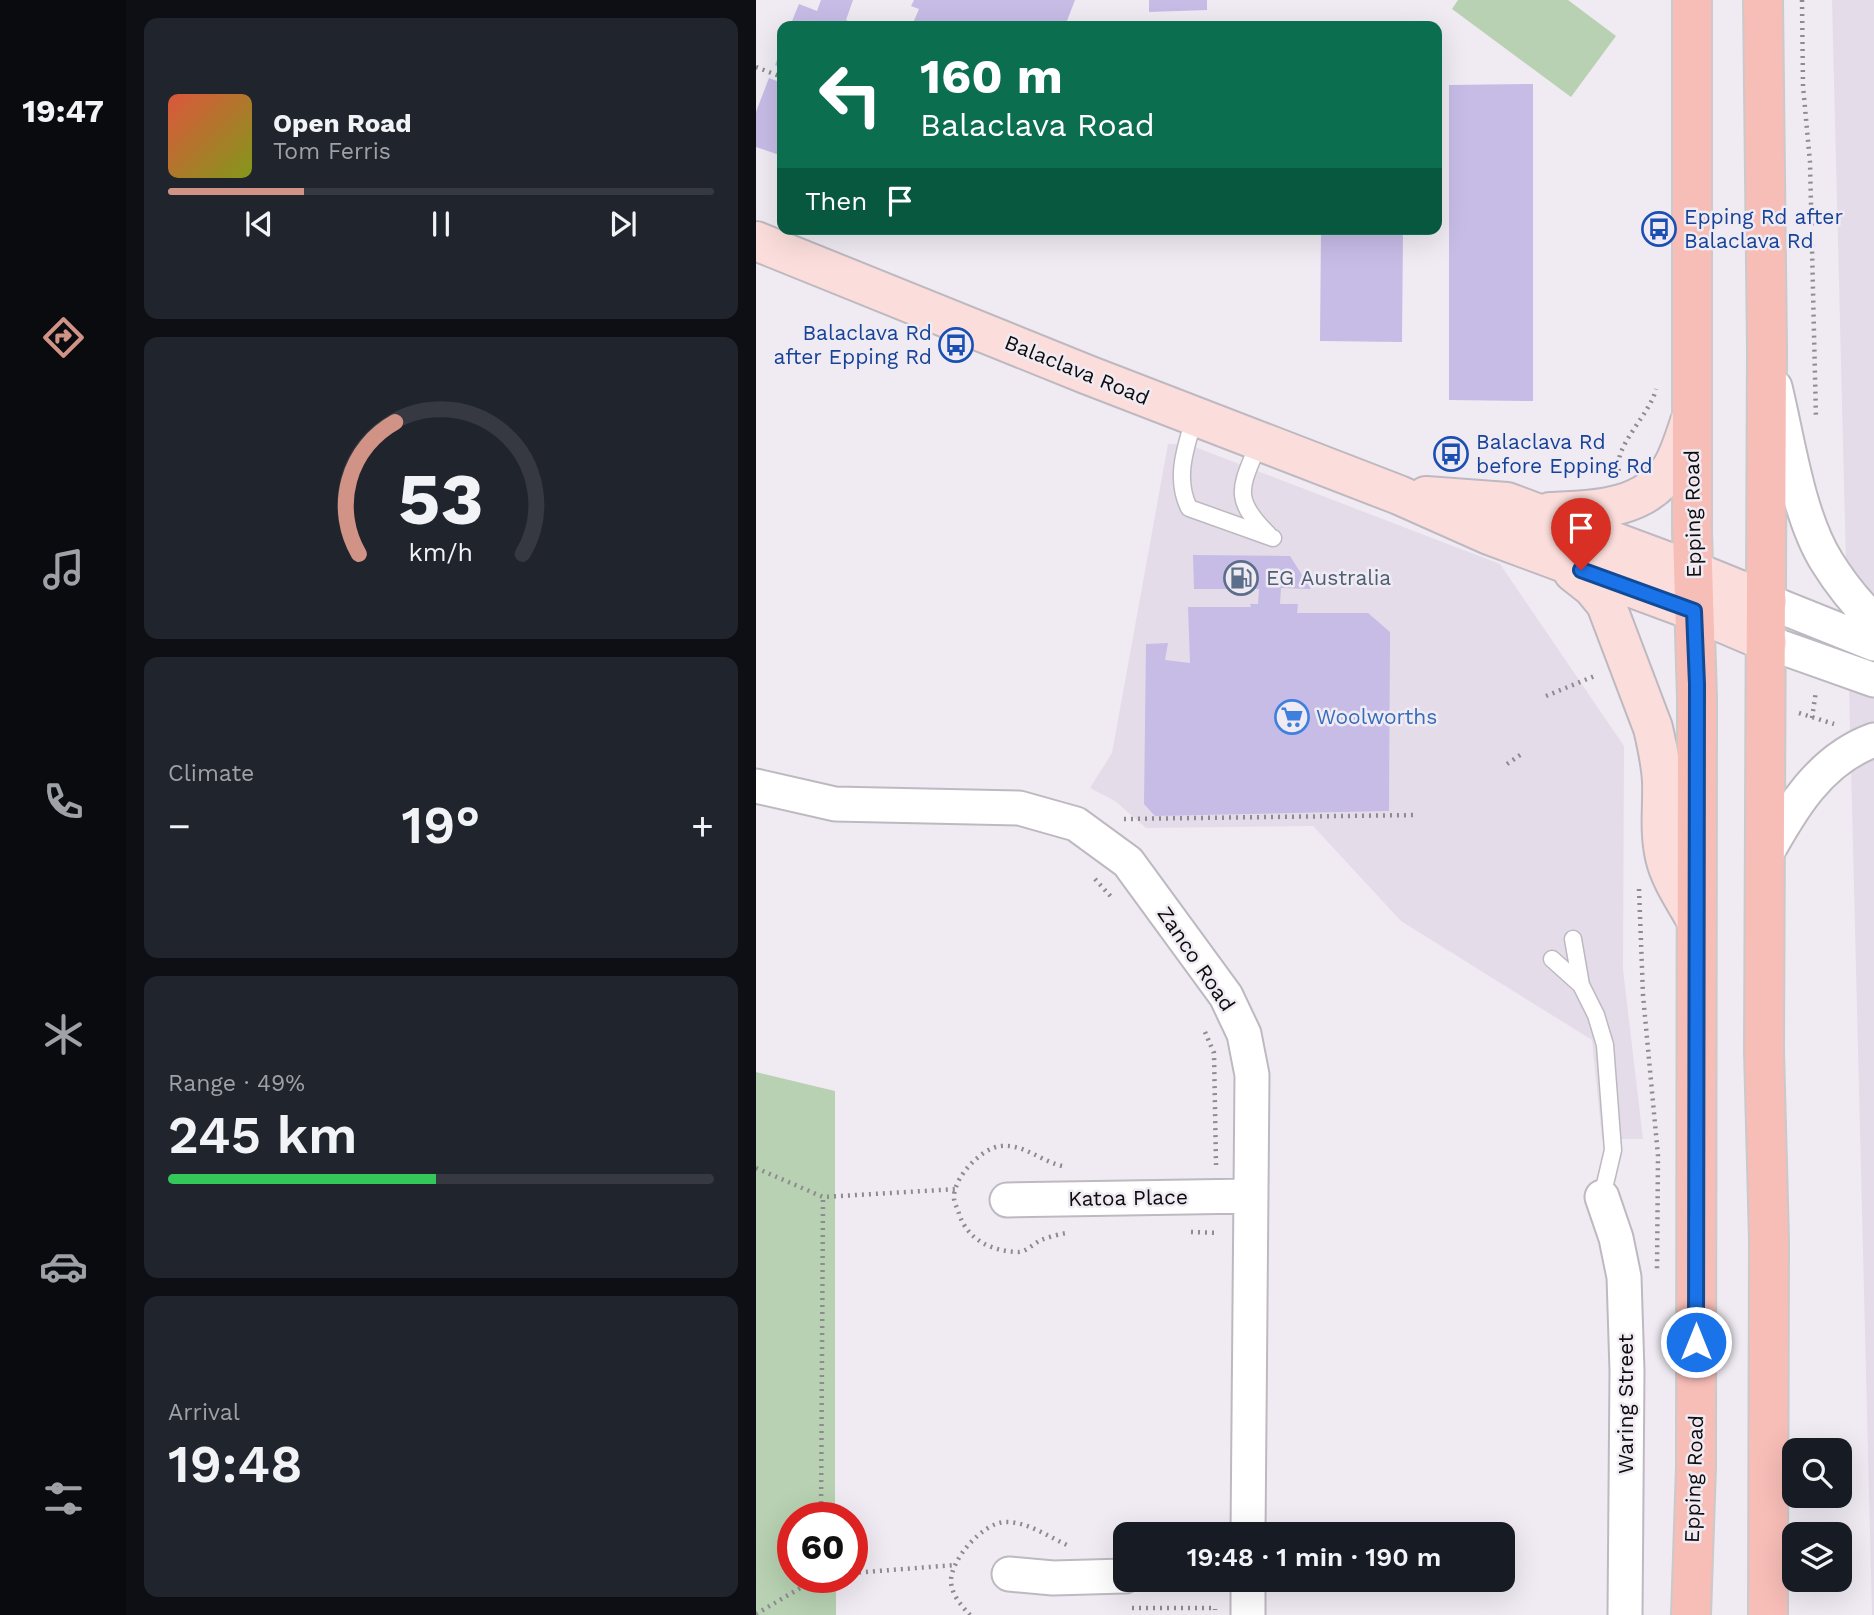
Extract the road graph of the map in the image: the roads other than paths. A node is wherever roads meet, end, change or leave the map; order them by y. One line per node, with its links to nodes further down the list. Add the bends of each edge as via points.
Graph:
1 (1692, 0): 6 (main road, Epping Road)
2 (1763, 0): 4 (main road)
3 (756, 241): 5 (main road, Balaclava Road)
4 (1767, 350): 12 (main road); 14 (street, via 1816,541 1839,579)
5 (1195, 416): 7 (main road, Balaclava Road); 7 (lane, via 1181,477 1189,508 1273,538 1244,505 1242,484)
6 (1692, 416): 9 (main road, via 1673,466 1654,488 1608,508); 11 (main road, Epping Road)
7 (1259, 442): 8 (main road, Balaclava Road)
8 (1399, 495): 9 (main road, Balaclava Road, via 1507,502); 10 (main road, Balaclava Road)
9 (1537, 513): 11 (main road, Balaclava Road)
10 (1560, 562): 13 (main road, Balaclava Road); 21 (main road, via 1592,587 1615,622 1658,746 1665,858)
11 (1693, 571): 12 (main road, Balaclava Road); 13 (main road, Epping Road)
12 (1767, 601): 15 (main road); 16 (street, Balaclava Road)
13 (1694, 611): 15 (main road, Balaclava Road); 21 (main road, Epping Road)
14 (1874, 621)
15 (1767, 642): 17 (street, Balaclava Road); 20 (main road)
16 (1874, 644)
17 (1874, 680)
18 (1874, 740): 20 (street, via 1828,767 1807,788)
19 (756, 786): 25 (street, Zanco Road, via 835,804 1019,808 1076,824 1128,862 1226,996 1244,1034 1252,1075)
20 (1764, 858): 35 (main road)
21 (1696, 920): 34 (main road, Epping Road, via 1696,1467)
22 (1573, 939): 24 (lane)
23 (1552, 958): 24 (lane)
24 (1581, 985): 26 (lane, via 1605,1045 1613,1150)
25 (1250, 1196): 27 (street, Katoa Place); 28 (street, Zanco Road)
26 (1602, 1196): 33 (street, Waring Street, via 1624,1277)
27 (1007, 1200)
28 (1248, 1522)
29 (1009, 1574): 30 (street)
30 (1113, 1576)
31 (1248, 1592): 32 (street)
32 (1248, 1615)
33 (1625, 1615)
34 (1691, 1615)
35 (1768, 1615)

